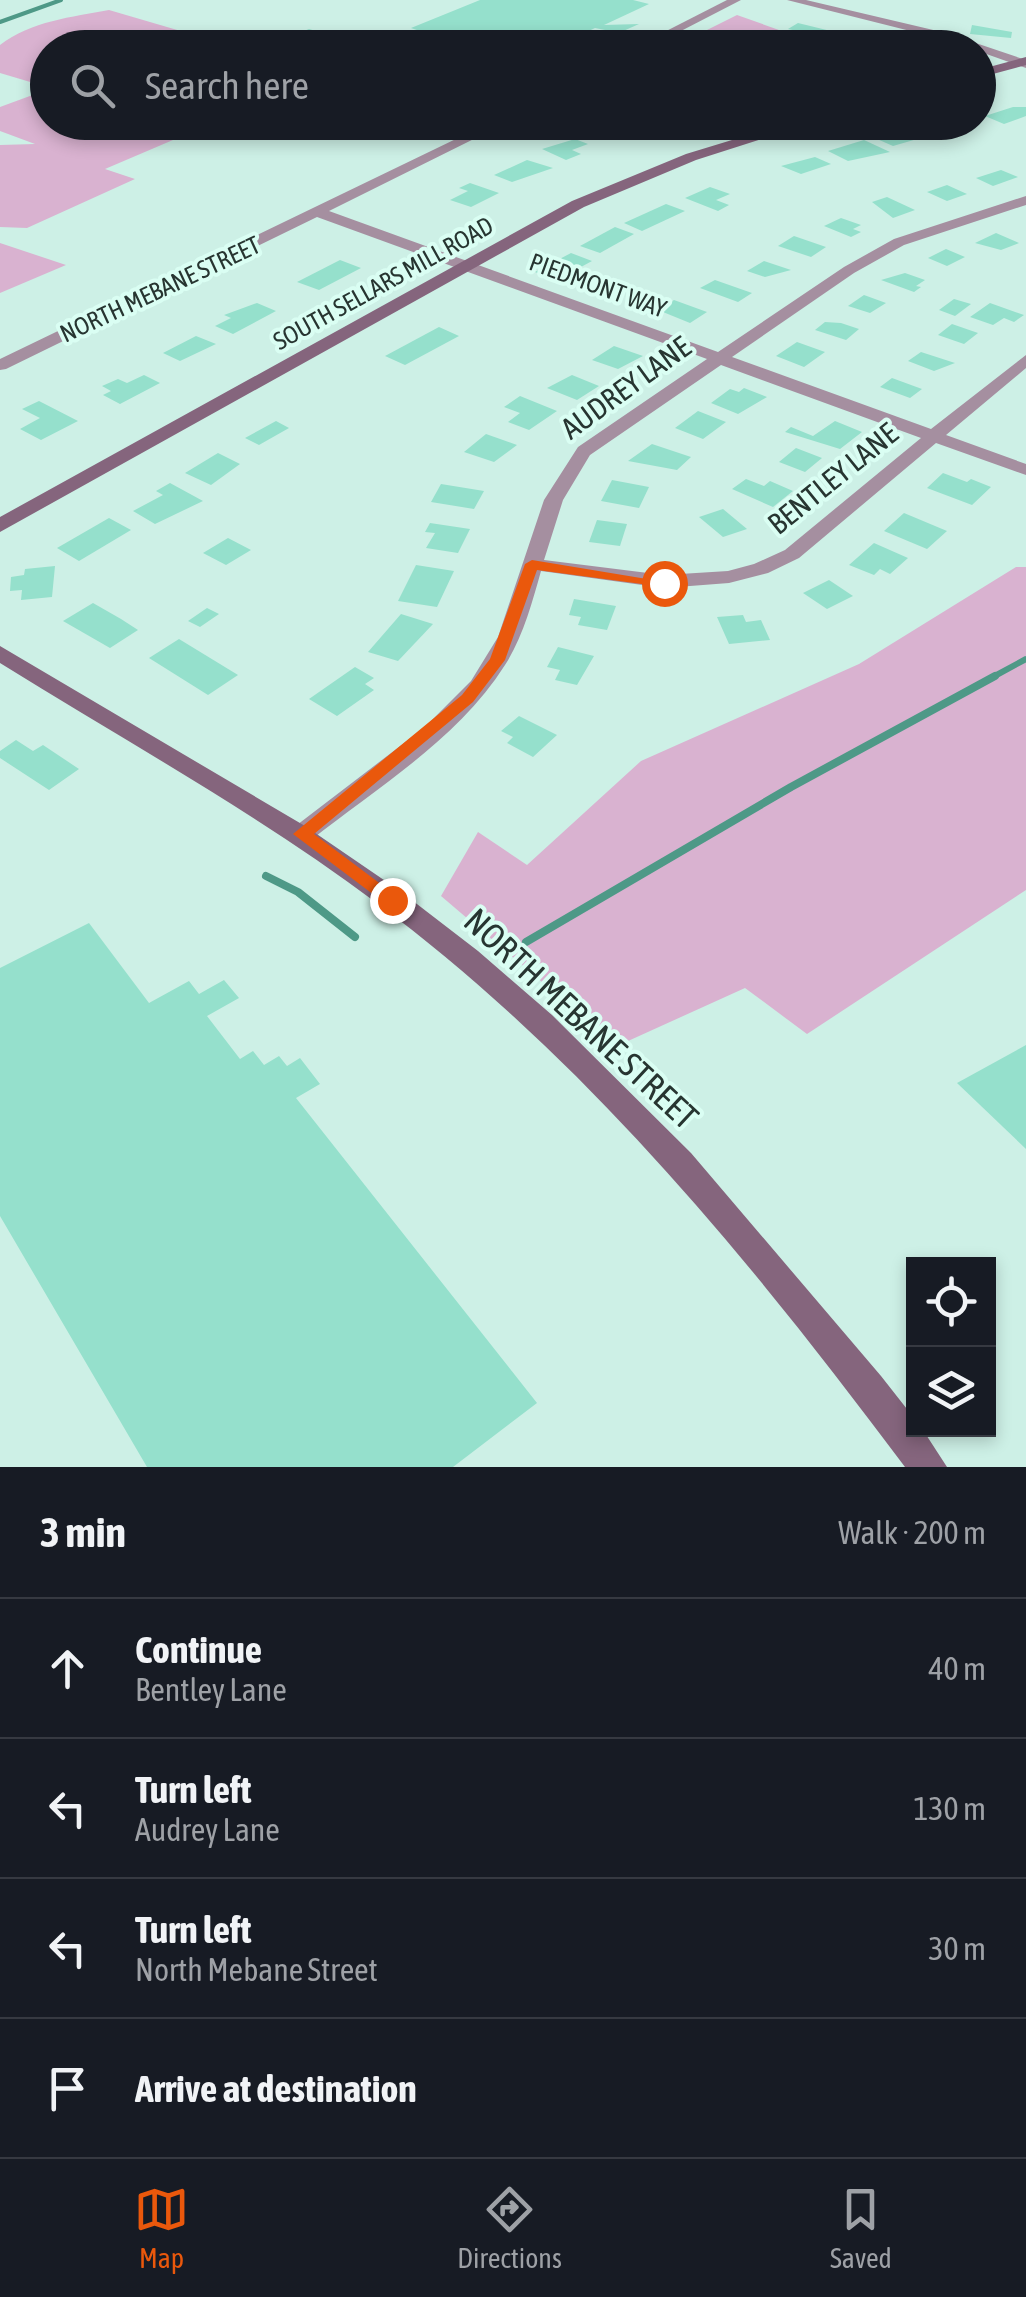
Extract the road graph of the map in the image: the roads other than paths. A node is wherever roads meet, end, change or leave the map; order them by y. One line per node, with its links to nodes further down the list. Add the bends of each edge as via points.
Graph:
1 (736, 0): 3 (street)
2 (792, 0): 4 (street)
3 (675, 30)
4 (924, 30)
5 (996, 52): 6 (street)
6 (1025, 62): 7 (main road)
7 (996, 69)
8 (466, 140): 11 (street, NORTH MEBANE STREET)
9 (745, 140): 12 (main road, SOUTH SELLARS MILL ROAD, via 630,181)
10 (1026, 200): 13 (street, AUDREY LANE, via 900,242)
11 (320, 214): 12 (street, PIEDMONT WAY); 15 (street, NORTH MEBANE STREET)
12 (468, 265): 13 (street, PIEDMONT WAY); 18 (main road, SOUTH SELLARS MILL ROAD)
13 (722, 356): 16 (street, PIEDMONT WAY); 19 (street, AUDREY LANE, via 584,451 556,492)
14 (1026, 360): 16 (street, BENTLEY LANE)
15 (0, 364)
16 (935, 434): 17 (street, PIEDMONT WAY); 19 (street, BENTLEY LANE, via 792,554 744,575 664,583)
17 (1026, 470)
18 (0, 526)
19 (532, 564): 21 (street, AUDREY LANE, via 497,660 467,699)
20 (0, 653): 21 (main road, NORTH MEBANE STREET)
21 (302, 834): 22 (main road, NORTH MEBANE STREET, via 492,981 646,1127 832,1338)
22 (928, 1467)

